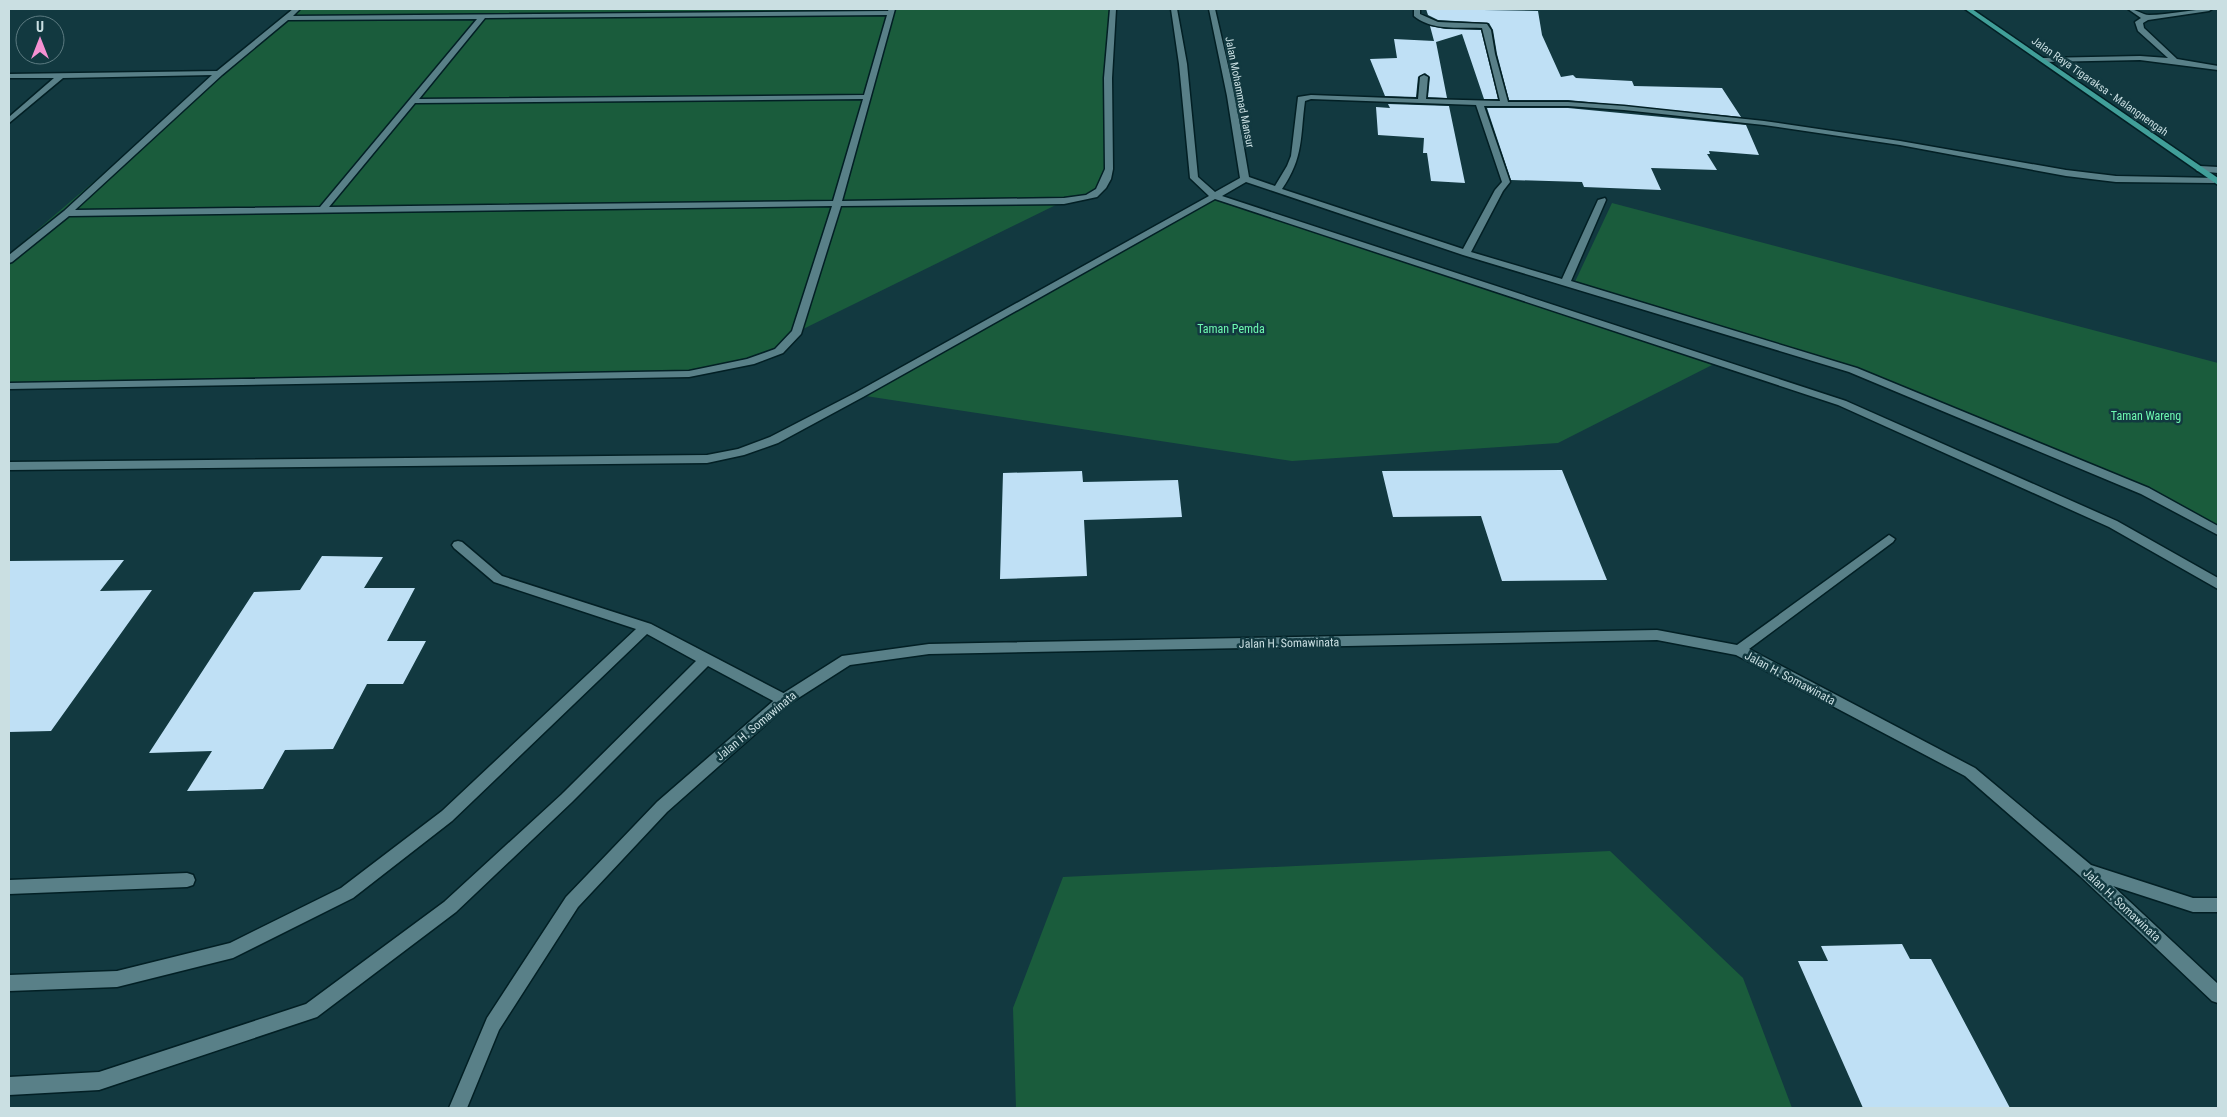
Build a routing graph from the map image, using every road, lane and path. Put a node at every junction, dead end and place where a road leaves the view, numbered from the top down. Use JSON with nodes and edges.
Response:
{"nodes":[{"id":1,"x":297,"y":9,"type":"edge"},
{"id":2,"x":1112,"y":9,"type":"edge"},
{"id":3,"x":1174,"y":9,"type":"edge"},
{"id":4,"x":1212,"y":9,"type":"edge"},
{"id":5,"x":1417,"y":9,"type":"edge"},
{"id":6,"x":1968,"y":9,"type":"edge"},
{"id":7,"x":2132,"y":9,"type":"edge"},
{"id":8,"x":2209,"y":9,"type":"edge"},
{"id":9,"x":892,"y":11,"type":"edge"},
{"id":10,"x":483,"y":16,"type":"junction"},
{"id":11,"x":287,"y":18,"type":"junction"},
{"id":12,"x":2146,"y":18,"type":"junction"},
{"id":13,"x":2044,"y":60,"type":"junction"},
{"id":14,"x":2175,"y":60,"type":"junction"},
{"id":15,"x":2218,"y":68,"type":"edge"},
{"id":16,"x":219,"y":73,"type":"junction"},
{"id":17,"x":9,"y":76,"type":"edge"},
{"id":18,"x":60,"y":76,"type":"junction"},
{"id":19,"x":1424,"y":77,"type":"dead end"},
{"id":20,"x":868,"y":97,"type":"junction"},
{"id":21,"x":413,"y":101,"type":"junction"},
{"id":22,"x":1422,"y":101,"type":"junction"},
{"id":23,"x":1479,"y":103,"type":"junction"},
{"id":24,"x":1505,"y":104,"type":"junction"},
{"id":25,"x":9,"y":121,"type":"edge"},
{"id":26,"x":2200,"y":170,"type":"junction"},
{"id":27,"x":2218,"y":170,"type":"edge"},
{"id":28,"x":1245,"y":179,"type":"junction"},
{"id":29,"x":2216,"y":181,"type":"edge"},
{"id":30,"x":1277,"y":190,"type":"junction"},
{"id":31,"x":1214,"y":196,"type":"junction"},
{"id":32,"x":1602,"y":200,"type":"dead end"},
{"id":33,"x":837,"y":204,"type":"junction"},
{"id":34,"x":322,"y":210,"type":"junction"},
{"id":35,"x":67,"y":213,"type":"junction"},
{"id":36,"x":1466,"y":253,"type":"junction"},
{"id":37,"x":9,"y":260,"type":"edge"},
{"id":38,"x":1565,"y":283,"type":"junction"},
{"id":39,"x":9,"y":386,"type":"edge"},
{"id":40,"x":9,"y":466,"type":"edge"},
{"id":41,"x":2218,"y":531,"type":"edge"},
{"id":42,"x":1889,"y":539,"type":"dead end"},
{"id":43,"x":458,"y":545,"type":"dead end"},
{"id":44,"x":2218,"y":584,"type":"edge"},
{"id":45,"x":646,"y":628,"type":"junction"},
{"id":46,"x":1739,"y":650,"type":"junction"},
{"id":47,"x":706,"y":660,"type":"junction"},
{"id":48,"x":784,"y":700,"type":"junction"},
{"id":49,"x":2086,"y":871,"type":"junction"},
{"id":50,"x":187,"y":880,"type":"dead end"},
{"id":51,"x":9,"y":887,"type":"edge"},
{"id":52,"x":2218,"y":905,"type":"edge"},
{"id":53,"x":9,"y":983,"type":"edge"},
{"id":54,"x":2218,"y":995,"type":"edge"},
{"id":55,"x":9,"y":1086,"type":"edge"},
{"id":56,"x":458,"y":1108,"type":"edge"}],
"edges":[{"from":1,"to":11,"type":"street"},
{"from":2,"to":33,"type":"street"},
{"from":3,"to":31,"type":"street"},
{"from":4,"to":28,"type":"street","name":"Jalan Mohammad Mansur"},
{"from":5,"to":24,"type":"street"},
{"from":6,"to":13,"type":"main road","name":"Jalan Raya Tigaraksa - Malangnengah"},
{"from":7,"to":12,"type":"street"},
{"from":8,"to":12,"type":"street"},
{"from":9,"to":10,"type":"street"},
{"from":9,"to":20,"type":"street"},
{"from":10,"to":11,"type":"street"},
{"from":10,"to":21,"type":"street"},
{"from":11,"to":16,"type":"street"},
{"from":12,"to":14,"type":"street"},
{"from":13,"to":14,"type":"street"},
{"from":13,"to":26,"type":"main road","name":"Jalan Raya Tigaraksa - Malangnengah"},
{"from":14,"to":15,"type":"street"},
{"from":16,"to":18,"type":"street"},
{"from":16,"to":35,"type":"street"},
{"from":17,"to":18,"type":"street"},
{"from":18,"to":25,"type":"street"},
{"from":19,"to":22,"type":"street"},
{"from":20,"to":21,"type":"street"},
{"from":20,"to":33,"type":"street"},
{"from":21,"to":34,"type":"street"},
{"from":22,"to":23,"type":"street"},
{"from":22,"to":30,"type":"street"},
{"from":23,"to":24,"type":"street"},
{"from":23,"to":36,"type":"street"},
{"from":24,"to":29,"type":"street"},
{"from":26,"to":27,"type":"street"},
{"from":26,"to":29,"type":"main road","name":"Jalan Raya Tigaraksa - Malangnengah"},
{"from":28,"to":30,"type":"street"},
{"from":28,"to":31,"type":"street"},
{"from":30,"to":36,"type":"street"},
{"from":31,"to":40,"type":"street"},
{"from":31,"to":44,"type":"street"},
{"from":32,"to":38,"type":"street"},
{"from":33,"to":34,"type":"street"},
{"from":33,"to":39,"type":"street"},
{"from":34,"to":35,"type":"street"},
{"from":35,"to":37,"type":"street"},
{"from":36,"to":38,"type":"street"},
{"from":38,"to":41,"type":"street"},
{"from":42,"to":46,"type":"street"},
{"from":43,"to":45,"type":"street"},
{"from":45,"to":47,"type":"street"},
{"from":45,"to":53,"type":"street"},
{"from":46,"to":48,"type":"street","name":"Jalan H. Somawinata"},
{"from":46,"to":49,"type":"street","name":"Jalan H. Somawinata"},
{"from":47,"to":48,"type":"street"},
{"from":47,"to":55,"type":"street"},
{"from":48,"to":56,"type":"street","name":"Jalan H. Somawinata"},
{"from":49,"to":52,"type":"street"},
{"from":49,"to":54,"type":"street","name":"Jalan H. Somawinata"},
{"from":50,"to":51,"type":"street"}]}
